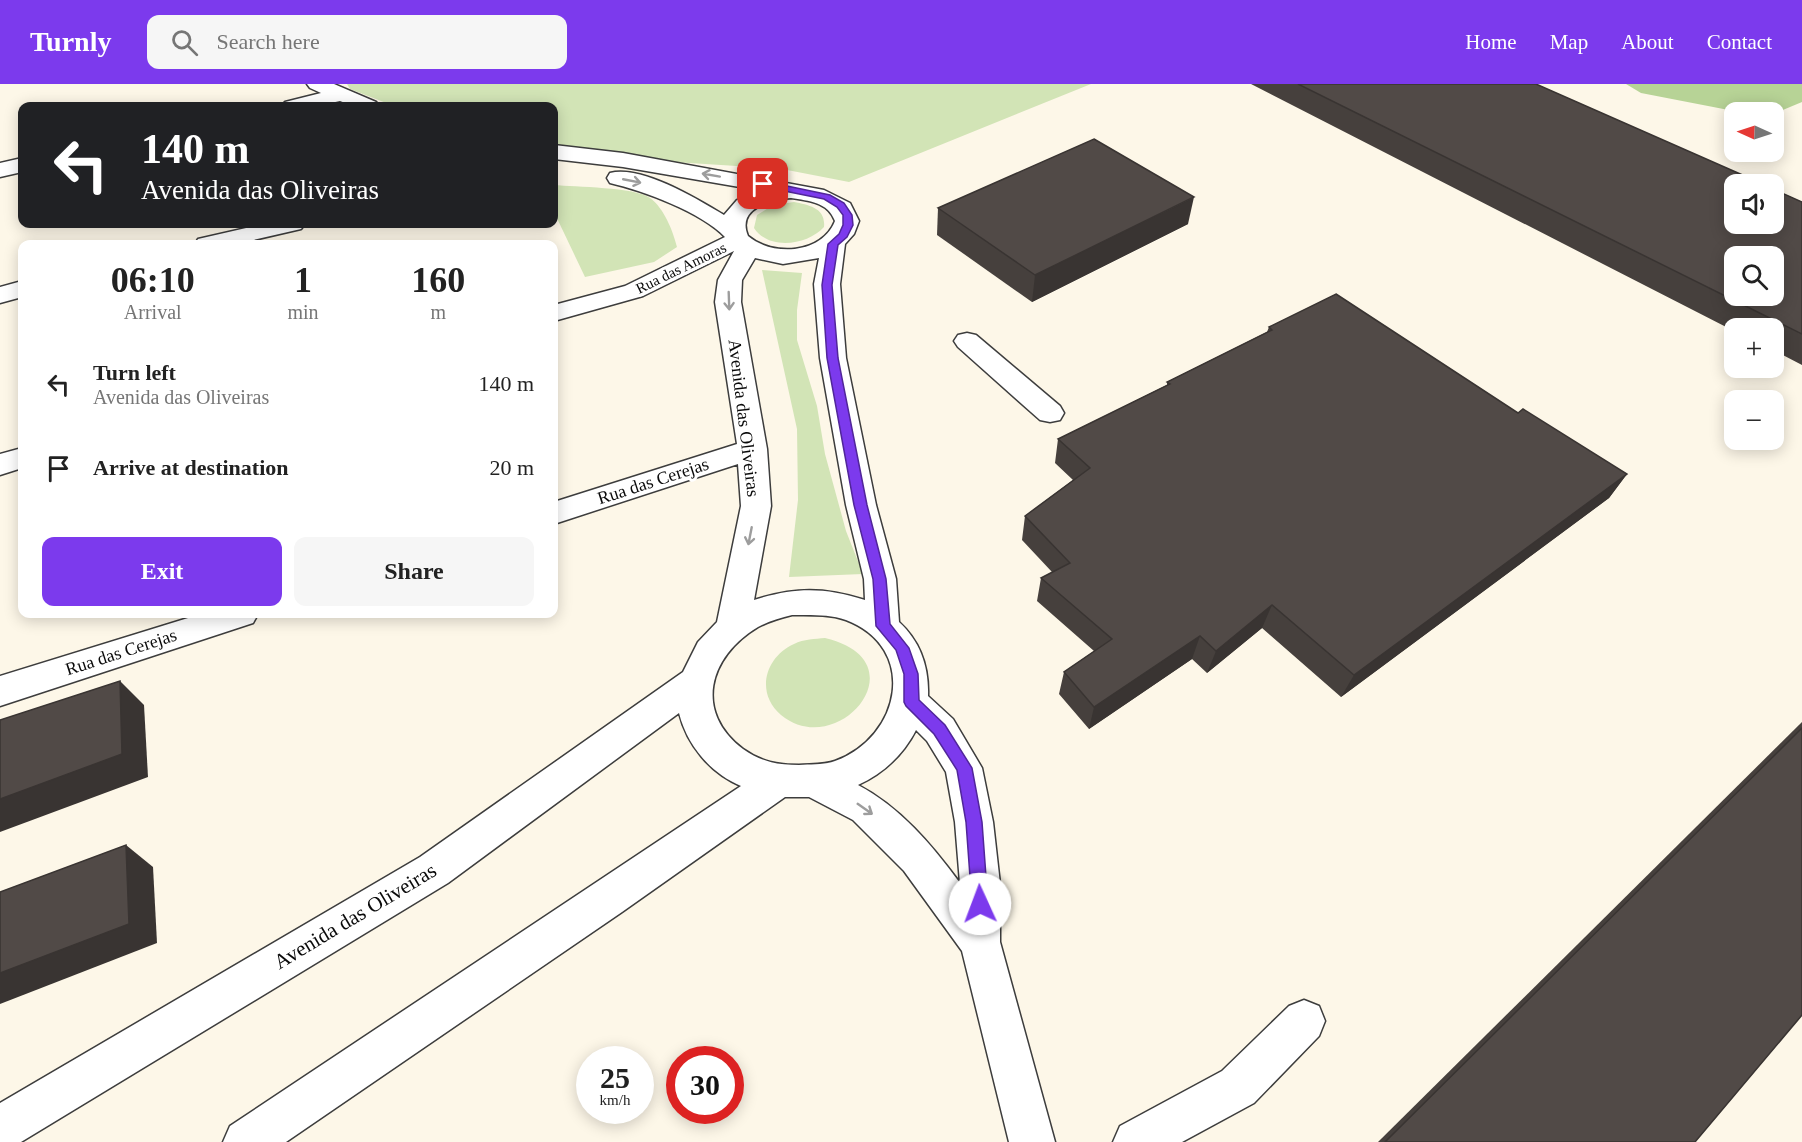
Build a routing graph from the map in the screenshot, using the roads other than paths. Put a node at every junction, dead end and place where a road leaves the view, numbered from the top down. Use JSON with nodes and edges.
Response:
{"nodes":[{"id":1,"x":316,"y":84,"type":"edge"},
{"id":2,"x":344,"y":94,"type":"junction"},
{"id":3,"x":306,"y":100,"type":"edge"},
{"id":4,"x":361,"y":102,"type":"edge"},
{"id":5,"x":558,"y":157,"type":"edge"},
{"id":6,"x":558,"y":158,"type":"edge"},
{"id":7,"x":18,"y":166,"type":"edge"},
{"id":8,"x":0,"y":170,"type":"edge"},
{"id":9,"x":810,"y":192,"type":"junction"},
{"id":10,"x":276,"y":228,"type":"edge"},
{"id":11,"x":740,"y":239,"type":"junction"},
{"id":12,"x":224,"y":240,"type":"edge"},
{"id":13,"x":833,"y":244,"type":"junction"},
{"id":14,"x":18,"y":291,"type":"edge"},
{"id":15,"x":0,"y":295,"type":"edge"},
{"id":16,"x":558,"y":312,"type":"edge"},
{"id":17,"x":967,"y":341,"type":"dead end"},
{"id":18,"x":1050,"y":413,"type":"dead end"},
{"id":19,"x":752,"y":449,"type":"junction"},
{"id":20,"x":18,"y":460,"type":"edge"},
{"id":21,"x":0,"y":465,"type":"edge"},
{"id":22,"x":558,"y":512,"type":"edge"},
{"id":23,"x":228,"y":618,"type":"edge"},
{"id":24,"x":883,"y":626,"type":"junction"},
{"id":25,"x":732,"y":628,"type":"junction"},
{"id":26,"x":696,"y":682,"type":"junction"},
{"id":27,"x":0,"y":691,"type":"edge"},
{"id":28,"x":911,"y":702,"type":"junction"},
{"id":29,"x":796,"y":781,"type":"junction"},
{"id":30,"x":980,"y":942,"type":"junction"},
{"id":31,"x":1304,"y":1021,"type":"dead end"},
{"id":32,"x":0,"y":1129,"type":"edge"},
{"id":33,"x":246,"y":1142,"type":"edge"},
{"id":34,"x":1032,"y":1142,"type":"edge"},
{"id":35,"x":1137,"y":1142,"type":"edge"}],
"edges":[{"from":1,"to":2,"type":"street"},
{"from":2,"to":3,"type":"street"},
{"from":2,"to":4,"type":"street"},
{"from":9,"to":5,"type":"street","name":"Avenida das Oliveiras","one_way":true},
{"from":6,"to":11,"type":"street","name":"Avenida das Oliveiras","one_way":true},
{"from":7,"to":8,"type":"street"},
{"from":9,"to":11,"type":"street","name":"Avenida das Oliveiras"},
{"from":9,"to":13,"type":"street","name":"Avenida das Oliveiras"},
{"from":10,"to":12,"type":"street"},
{"from":11,"to":13,"type":"street","name":"Avenida das Oliveiras"},
{"from":11,"to":16,"type":"street","name":"Rua das Amoras"},
{"from":11,"to":19,"type":"street","name":"Avenida das Oliveiras","one_way":true},
{"from":13,"to":24,"type":"street","name":"Avenida das Oliveiras"},
{"from":14,"to":15,"type":"street"},
{"from":17,"to":18,"type":"street"},
{"from":19,"to":22,"type":"street","name":"Rua das Cerejas"},
{"from":19,"to":25,"type":"street","name":"Avenida das Oliveiras","one_way":true},
{"from":20,"to":21,"type":"street"},
{"from":23,"to":27,"type":"street","name":"Rua das Cerejas"},
{"from":24,"to":25,"type":"street"},
{"from":24,"to":28,"type":"street"},
{"from":25,"to":26,"type":"street"},
{"from":26,"to":29,"type":"street"},
{"from":26,"to":32,"type":"street","name":"Avenida das Oliveiras"},
{"from":28,"to":29,"type":"street"},
{"from":28,"to":30,"type":"street"},
{"from":29,"to":30,"type":"street","one_way":true},
{"from":29,"to":33,"type":"street"},
{"from":30,"to":34,"type":"street"},
{"from":31,"to":35,"type":"street"}]}
